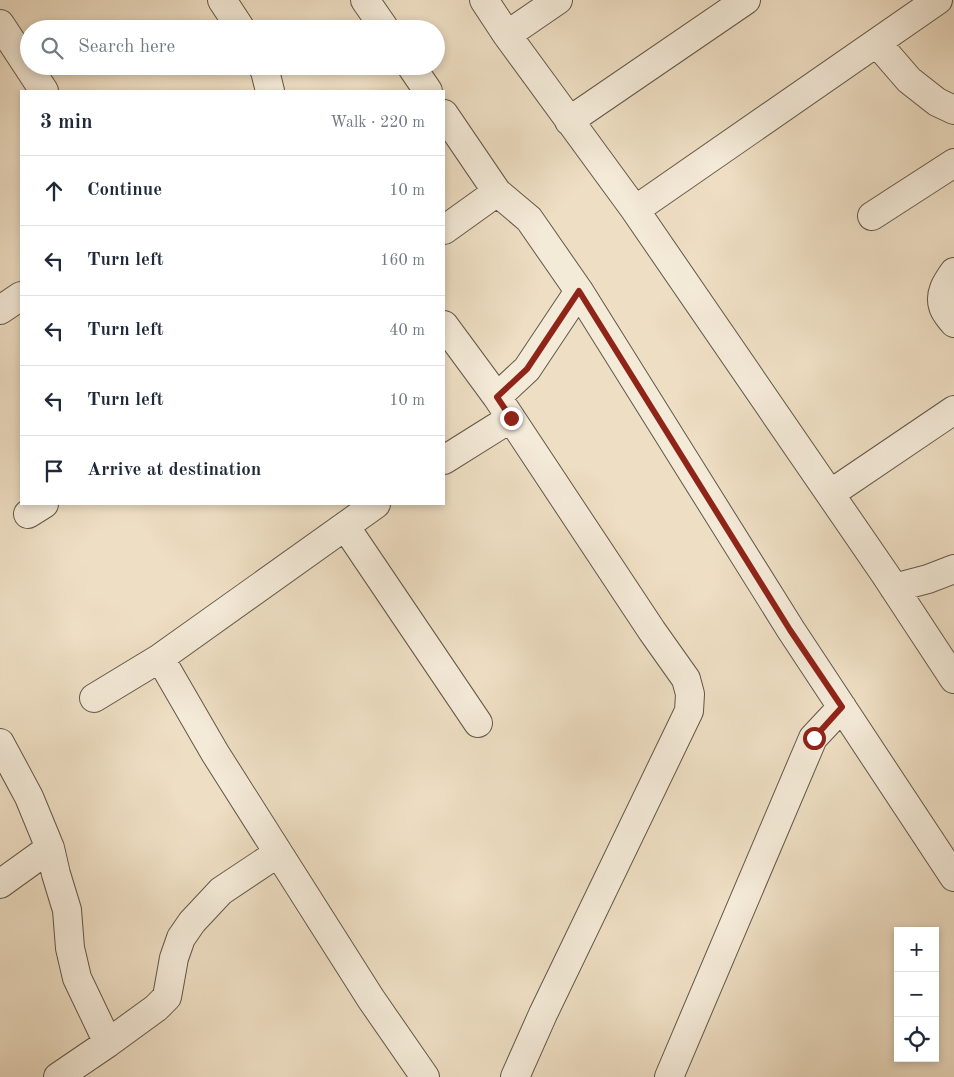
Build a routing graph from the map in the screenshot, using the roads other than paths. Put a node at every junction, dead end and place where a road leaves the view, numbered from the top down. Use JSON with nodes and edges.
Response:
{"nodes":[{"id":1,"x":222,"y":0,"type":"edge"},
{"id":2,"x":366,"y":0,"type":"edge"},
{"id":3,"x":484,"y":0,"type":"edge"},
{"id":4,"x":558,"y":0,"type":"edge"},
{"id":5,"x":746,"y":0,"type":"edge"},
{"id":6,"x":938,"y":0,"type":"edge"},
{"id":7,"x":235,"y":20,"type":"edge"},
{"id":8,"x":379,"y":20,"type":"edge"},
{"id":9,"x":0,"y":24,"type":"edge"},
{"id":10,"x":507,"y":35,"type":"junction"},
{"id":11,"x":877,"y":42,"type":"junction"},
{"id":12,"x":20,"y":54,"type":"edge"},
{"id":13,"x":33,"y":75,"type":"edge"},
{"id":14,"x":266,"y":75,"type":"edge"},
{"id":15,"x":417,"y":75,"type":"edge"},
{"id":16,"x":43,"y":90,"type":"edge"},
{"id":17,"x":270,"y":90,"type":"edge"},
{"id":18,"x":427,"y":90,"type":"edge"},
{"id":19,"x":954,"y":110,"type":"edge"},
{"id":20,"x":445,"y":117,"type":"edge"},
{"id":21,"x":570,"y":121,"type":"junction"},
{"id":22,"x":954,"y":162,"type":"edge"},
{"id":23,"x":497,"y":192,"type":"junction"},
{"id":24,"x":635,"y":210,"type":"junction"},
{"id":25,"x":872,"y":216,"type":"dead end"},
{"id":26,"x":445,"y":229,"type":"edge"},
{"id":27,"x":954,"y":272,"type":"edge"},
{"id":28,"x":579,"y":291,"type":"junction"},
{"id":29,"x":20,"y":297,"type":"edge"},
{"id":30,"x":0,"y":310,"type":"edge"},
{"id":31,"x":954,"y":324,"type":"edge"},
{"id":32,"x":445,"y":326,"type":"edge"},
{"id":33,"x":504,"y":408,"type":"junction"},
{"id":34,"x":954,"y":410,"type":"edge"},
{"id":35,"x":445,"y":459,"type":"edge"},
{"id":36,"x":830,"y":494,"type":"junction"},
{"id":37,"x":375,"y":505,"type":"edge"},
{"id":38,"x":345,"y":526,"type":"junction"},
{"id":39,"x":954,"y":569,"type":"edge"},
{"id":40,"x":894,"y":588,"type":"junction"},
{"id":41,"x":160,"y":658,"type":"junction"},
{"id":42,"x":954,"y":679,"type":"edge"},
{"id":43,"x":94,"y":698,"type":"dead end"},
{"id":44,"x":842,"y":707,"type":"junction"},
{"id":45,"x":478,"y":723,"type":"dead end"},
{"id":46,"x":0,"y":744,"type":"edge"},
{"id":47,"x":50,"y":848,"type":"junction"},
{"id":48,"x":278,"y":853,"type":"junction"},
{"id":49,"x":954,"y":877,"type":"edge"},
{"id":50,"x":0,"y":884,"type":"edge"},
{"id":51,"x":108,"y":1043,"type":"junction"},
{"id":52,"x":676,"y":1074,"type":"edge"},
{"id":53,"x":58,"y":1077,"type":"edge"},
{"id":54,"x":425,"y":1077,"type":"edge"},
{"id":55,"x":515,"y":1077,"type":"edge"}],
"edges":[{"from":1,"to":7,"type":"street"},
{"from":2,"to":8,"type":"street"},
{"from":3,"to":10,"type":"street"},
{"from":4,"to":10,"type":"street"},
{"from":5,"to":21,"type":"street"},
{"from":6,"to":11,"type":"street"},
{"from":9,"to":12,"type":"street"},
{"from":10,"to":21,"type":"street"},
{"from":11,"to":19,"type":"street"},
{"from":11,"to":24,"type":"street"},
{"from":13,"to":16,"type":"street"},
{"from":14,"to":17,"type":"street"},
{"from":15,"to":18,"type":"street"},
{"from":20,"to":23,"type":"street"},
{"from":21,"to":24,"type":"street"},
{"from":22,"to":25,"type":"street"},
{"from":23,"to":26,"type":"street"},
{"from":23,"to":28,"type":"street"},
{"from":24,"to":36,"type":"street"},
{"from":27,"to":31,"type":"street"},
{"from":28,"to":33,"type":"street"},
{"from":28,"to":44,"type":"street"},
{"from":29,"to":30,"type":"street"},
{"from":32,"to":33,"type":"street"},
{"from":33,"to":35,"type":"street"},
{"from":33,"to":55,"type":"street"},
{"from":34,"to":36,"type":"street"},
{"from":36,"to":40,"type":"street"},
{"from":37,"to":38,"type":"street"},
{"from":38,"to":41,"type":"street"},
{"from":38,"to":45,"type":"street"},
{"from":39,"to":40,"type":"street"},
{"from":40,"to":42,"type":"street"},
{"from":41,"to":43,"type":"street"},
{"from":41,"to":48,"type":"street"},
{"from":44,"to":49,"type":"street"},
{"from":44,"to":52,"type":"street"},
{"from":46,"to":47,"type":"street"},
{"from":47,"to":50,"type":"street"},
{"from":47,"to":51,"type":"street"},
{"from":48,"to":51,"type":"street"},
{"from":48,"to":54,"type":"street"},
{"from":51,"to":53,"type":"street"}]}
